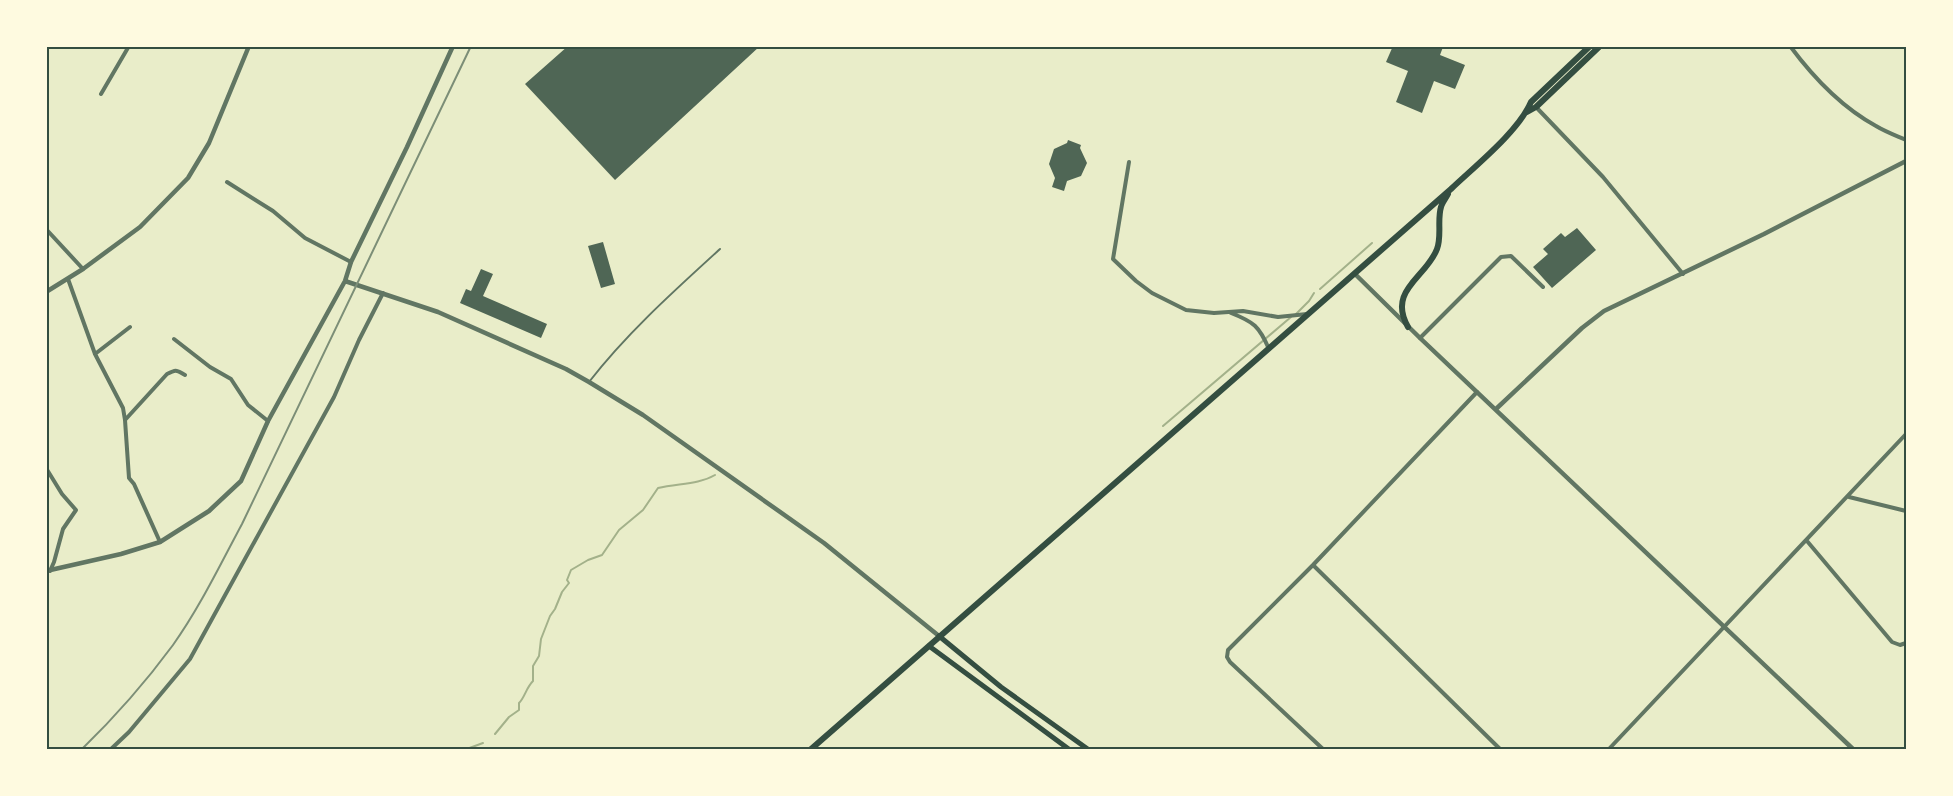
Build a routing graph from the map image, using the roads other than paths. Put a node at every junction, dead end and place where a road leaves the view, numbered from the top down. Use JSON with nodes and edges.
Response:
{"nodes":[{"id":1,"x":129,"y":46,"type":"edge"},
{"id":2,"x":249,"y":46,"type":"edge"},
{"id":3,"x":453,"y":46,"type":"edge"},
{"id":4,"x":1590,"y":46,"type":"edge"},
{"id":5,"x":1600,"y":46,"type":"edge"},
{"id":6,"x":1790,"y":46,"type":"edge"},
{"id":7,"x":101,"y":94,"type":"dead end"},
{"id":8,"x":1533,"y":105,"type":"junction"},
{"id":9,"x":1906,"y":140,"type":"edge"},
{"id":10,"x":1906,"y":161,"type":"edge"},
{"id":11,"x":1129,"y":162,"type":"dead end"},
{"id":12,"x":227,"y":182,"type":"dead end"},
{"id":13,"x":1451,"y":189,"type":"junction"},
{"id":14,"x":46,"y":229,"type":"edge"},
{"id":15,"x":720,"y":249,"type":"dead end"},
{"id":16,"x":351,"y":262,"type":"junction"},
{"id":17,"x":82,"y":269,"type":"junction"},
{"id":18,"x":1355,"y":274,"type":"junction"},
{"id":19,"x":1683,"y":274,"type":"junction"},
{"id":20,"x":68,"y":279,"type":"junction"},
{"id":21,"x":345,"y":281,"type":"junction"},
{"id":22,"x":1543,"y":287,"type":"dead end"},
{"id":23,"x":46,"y":292,"type":"edge"},
{"id":24,"x":382,"y":293,"type":"junction"},
{"id":25,"x":1231,"y":313,"type":"junction"},
{"id":26,"x":1309,"y":314,"type":"junction"},
{"id":27,"x":130,"y":327,"type":"dead end"},
{"id":28,"x":1408,"y":327,"type":"junction"},
{"id":29,"x":1419,"y":338,"type":"junction"},
{"id":30,"x":174,"y":339,"type":"dead end"},
{"id":31,"x":1269,"y":349,"type":"junction"},
{"id":32,"x":95,"y":354,"type":"junction"},
{"id":33,"x":185,"y":375,"type":"dead end"},
{"id":34,"x":589,"y":382,"type":"junction"},
{"id":35,"x":1477,"y":392,"type":"junction"},
{"id":36,"x":1496,"y":409,"type":"junction"},
{"id":37,"x":125,"y":420,"type":"junction"},
{"id":38,"x":268,"y":421,"type":"junction"},
{"id":39,"x":1906,"y":436,"type":"edge"},
{"id":40,"x":46,"y":468,"type":"edge"},
{"id":41,"x":1849,"y":497,"type":"junction"},
{"id":42,"x":1906,"y":511,"type":"edge"},
{"id":43,"x":1807,"y":541,"type":"junction"},
{"id":44,"x":160,"y":542,"type":"junction"},
{"id":45,"x":1313,"y":565,"type":"junction"},
{"id":46,"x":48,"y":571,"type":"edge"},
{"id":47,"x":1725,"y":627,"type":"junction"},
{"id":48,"x":939,"y":636,"type":"junction"},
{"id":49,"x":1906,"y":643,"type":"edge"},
{"id":50,"x":929,"y":646,"type":"junction"},
{"id":51,"x":110,"y":750,"type":"edge"},
{"id":52,"x":810,"y":750,"type":"edge"},
{"id":53,"x":1070,"y":750,"type":"edge"},
{"id":54,"x":1089,"y":750,"type":"edge"},
{"id":55,"x":1324,"y":750,"type":"edge"},
{"id":56,"x":1501,"y":750,"type":"edge"},
{"id":57,"x":1608,"y":750,"type":"edge"},
{"id":58,"x":1854,"y":750,"type":"edge"}],
"edges":[{"from":1,"to":7,"type":"street"},
{"from":2,"to":17,"type":"street"},
{"from":3,"to":16,"type":"street"},
{"from":4,"to":8,"type":"highway"},
{"from":5,"to":8,"type":"highway"},
{"from":6,"to":9,"type":"street"},
{"from":8,"to":13,"type":"highway"},
{"from":8,"to":19,"type":"street"},
{"from":10,"to":19,"type":"street"},
{"from":11,"to":25,"type":"street"},
{"from":12,"to":16,"type":"street"},
{"from":13,"to":18,"type":"highway"},
{"from":13,"to":28,"type":"highway"},
{"from":14,"to":17,"type":"street"},
{"from":15,"to":34,"type":"lane"},
{"from":16,"to":21,"type":"street"},
{"from":17,"to":20,"type":"street"},
{"from":18,"to":26,"type":"highway"},
{"from":18,"to":28,"type":"street"},
{"from":19,"to":36,"type":"street"},
{"from":20,"to":23,"type":"street"},
{"from":20,"to":32,"type":"street"},
{"from":21,"to":24,"type":"street"},
{"from":21,"to":38,"type":"street"},
{"from":22,"to":29,"type":"street"},
{"from":24,"to":34,"type":"street"},
{"from":24,"to":51,"type":"street"},
{"from":25,"to":26,"type":"street"},
{"from":25,"to":31,"type":"street"},
{"from":26,"to":31,"type":"highway"},
{"from":27,"to":32,"type":"street"},
{"from":28,"to":29,"type":"street"},
{"from":29,"to":35,"type":"street"},
{"from":30,"to":38,"type":"street"},
{"from":31,"to":48,"type":"highway"},
{"from":32,"to":37,"type":"street"},
{"from":33,"to":37,"type":"street"},
{"from":34,"to":48,"type":"street"},
{"from":35,"to":36,"type":"street"},
{"from":35,"to":45,"type":"street"},
{"from":36,"to":47,"type":"street"},
{"from":37,"to":44,"type":"street"},
{"from":38,"to":44,"type":"street"},
{"from":39,"to":41,"type":"street"},
{"from":40,"to":46,"type":"street"},
{"from":41,"to":42,"type":"street"},
{"from":41,"to":43,"type":"street"},
{"from":43,"to":47,"type":"street"},
{"from":43,"to":49,"type":"street"},
{"from":44,"to":46,"type":"street"},
{"from":45,"to":55,"type":"street"},
{"from":45,"to":56,"type":"street"},
{"from":47,"to":57,"type":"street"},
{"from":47,"to":58,"type":"street"},
{"from":48,"to":50,"type":"highway"},
{"from":48,"to":54,"type":"main road"},
{"from":50,"to":52,"type":"highway"},
{"from":50,"to":53,"type":"main road"}]}
